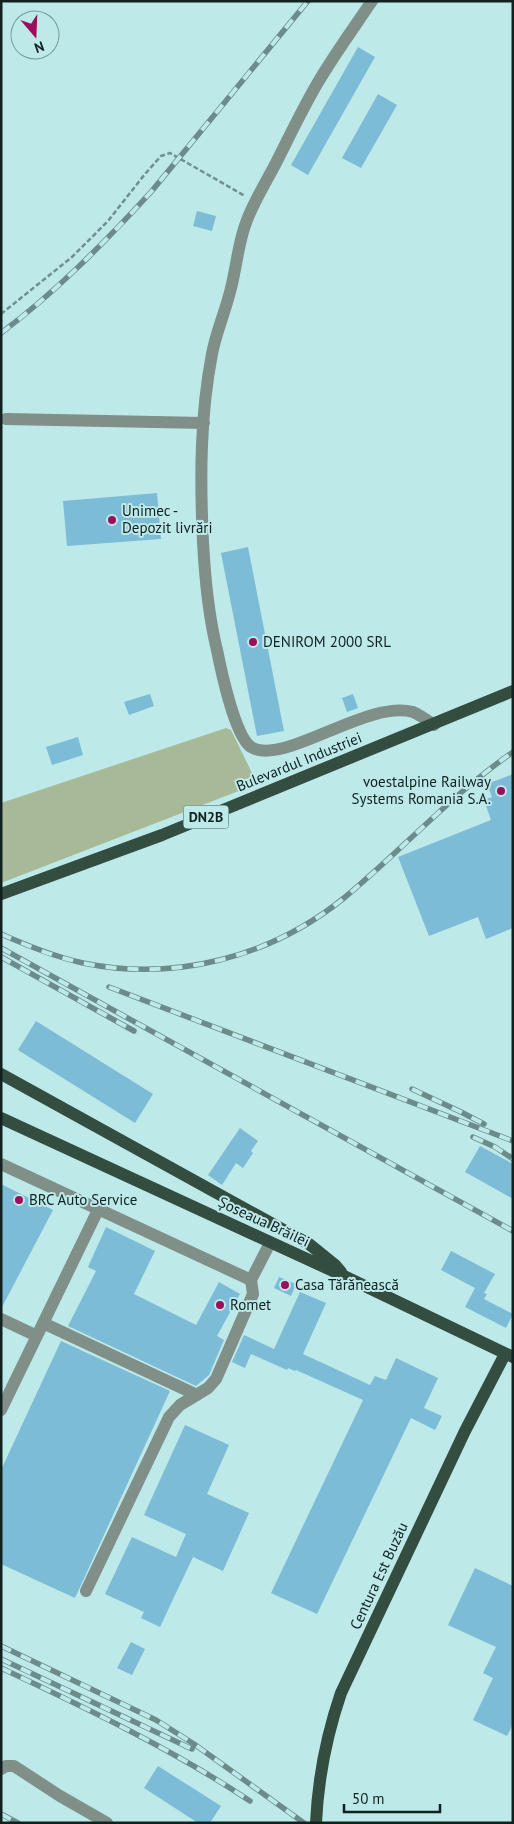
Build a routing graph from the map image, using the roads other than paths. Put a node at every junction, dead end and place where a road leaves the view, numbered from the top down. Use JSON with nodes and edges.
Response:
{"nodes":[{"id":1,"x":372,"y":1,"type":"edge"},
{"id":2,"x":6,"y":419,"type":"dead end"},
{"id":3,"x":204,"y":423,"type":"junction"},
{"id":4,"x":513,"y":691,"type":"edge"},
{"id":5,"x":434,"y":725,"type":"junction"},
{"id":6,"x":6,"y":892,"type":"edge"},
{"id":7,"x":1,"y":1074,"type":"edge"},
{"id":8,"x":1,"y":1118,"type":"edge"},
{"id":9,"x":1,"y":1164,"type":"edge"},
{"id":10,"x":98,"y":1210,"type":"junction"},
{"id":11,"x":270,"y":1243,"type":"junction"},
{"id":12,"x":346,"y":1277,"type":"junction"},
{"id":13,"x":251,"y":1280,"type":"junction"},
{"id":14,"x":1,"y":1319,"type":"edge"},
{"id":15,"x":43,"y":1323,"type":"junction"},
{"id":16,"x":37,"y":1336,"type":"junction"},
{"id":17,"x":509,"y":1355,"type":"edge"},
{"id":18,"x":197,"y":1395,"type":"junction"},
{"id":19,"x":1,"y":1410,"type":"edge"},
{"id":20,"x":86,"y":1591,"type":"dead end"},
{"id":21,"x":1,"y":1769,"type":"edge"},
{"id":22,"x":107,"y":1823,"type":"edge"},
{"id":23,"x":316,"y":1823,"type":"edge"}],
"edges":[{"from":1,"to":3,"type":"lane"},
{"from":2,"to":3,"type":"lane"},
{"from":3,"to":5,"type":"lane"},
{"from":4,"to":5,"type":"main road","name":"Bulevardul Industriei","number":"DN2B"},
{"from":5,"to":6,"type":"main road","name":"Bulevardul Industriei","number":"DN2B"},
{"from":7,"to":12,"type":"main road"},
{"from":8,"to":11,"type":"main road","name":"Șoseaua Brăilei"},
{"from":9,"to":10,"type":"lane"},
{"from":10,"to":13,"type":"lane"},
{"from":10,"to":15,"type":"lane"},
{"from":11,"to":12,"type":"main road","name":"Șoseaua Brăilei"},
{"from":11,"to":13,"type":"lane"},
{"from":12,"to":17,"type":"main road","name":"Șoseaua Brăilei"},
{"from":13,"to":18,"type":"lane"},
{"from":14,"to":16,"type":"lane"},
{"from":15,"to":16,"type":"lane"},
{"from":15,"to":18,"type":"lane"},
{"from":16,"to":19,"type":"lane"},
{"from":17,"to":23,"type":"main road","name":"Centura Est Buzău"},
{"from":18,"to":20,"type":"lane"},
{"from":21,"to":22,"type":"lane"}]}
